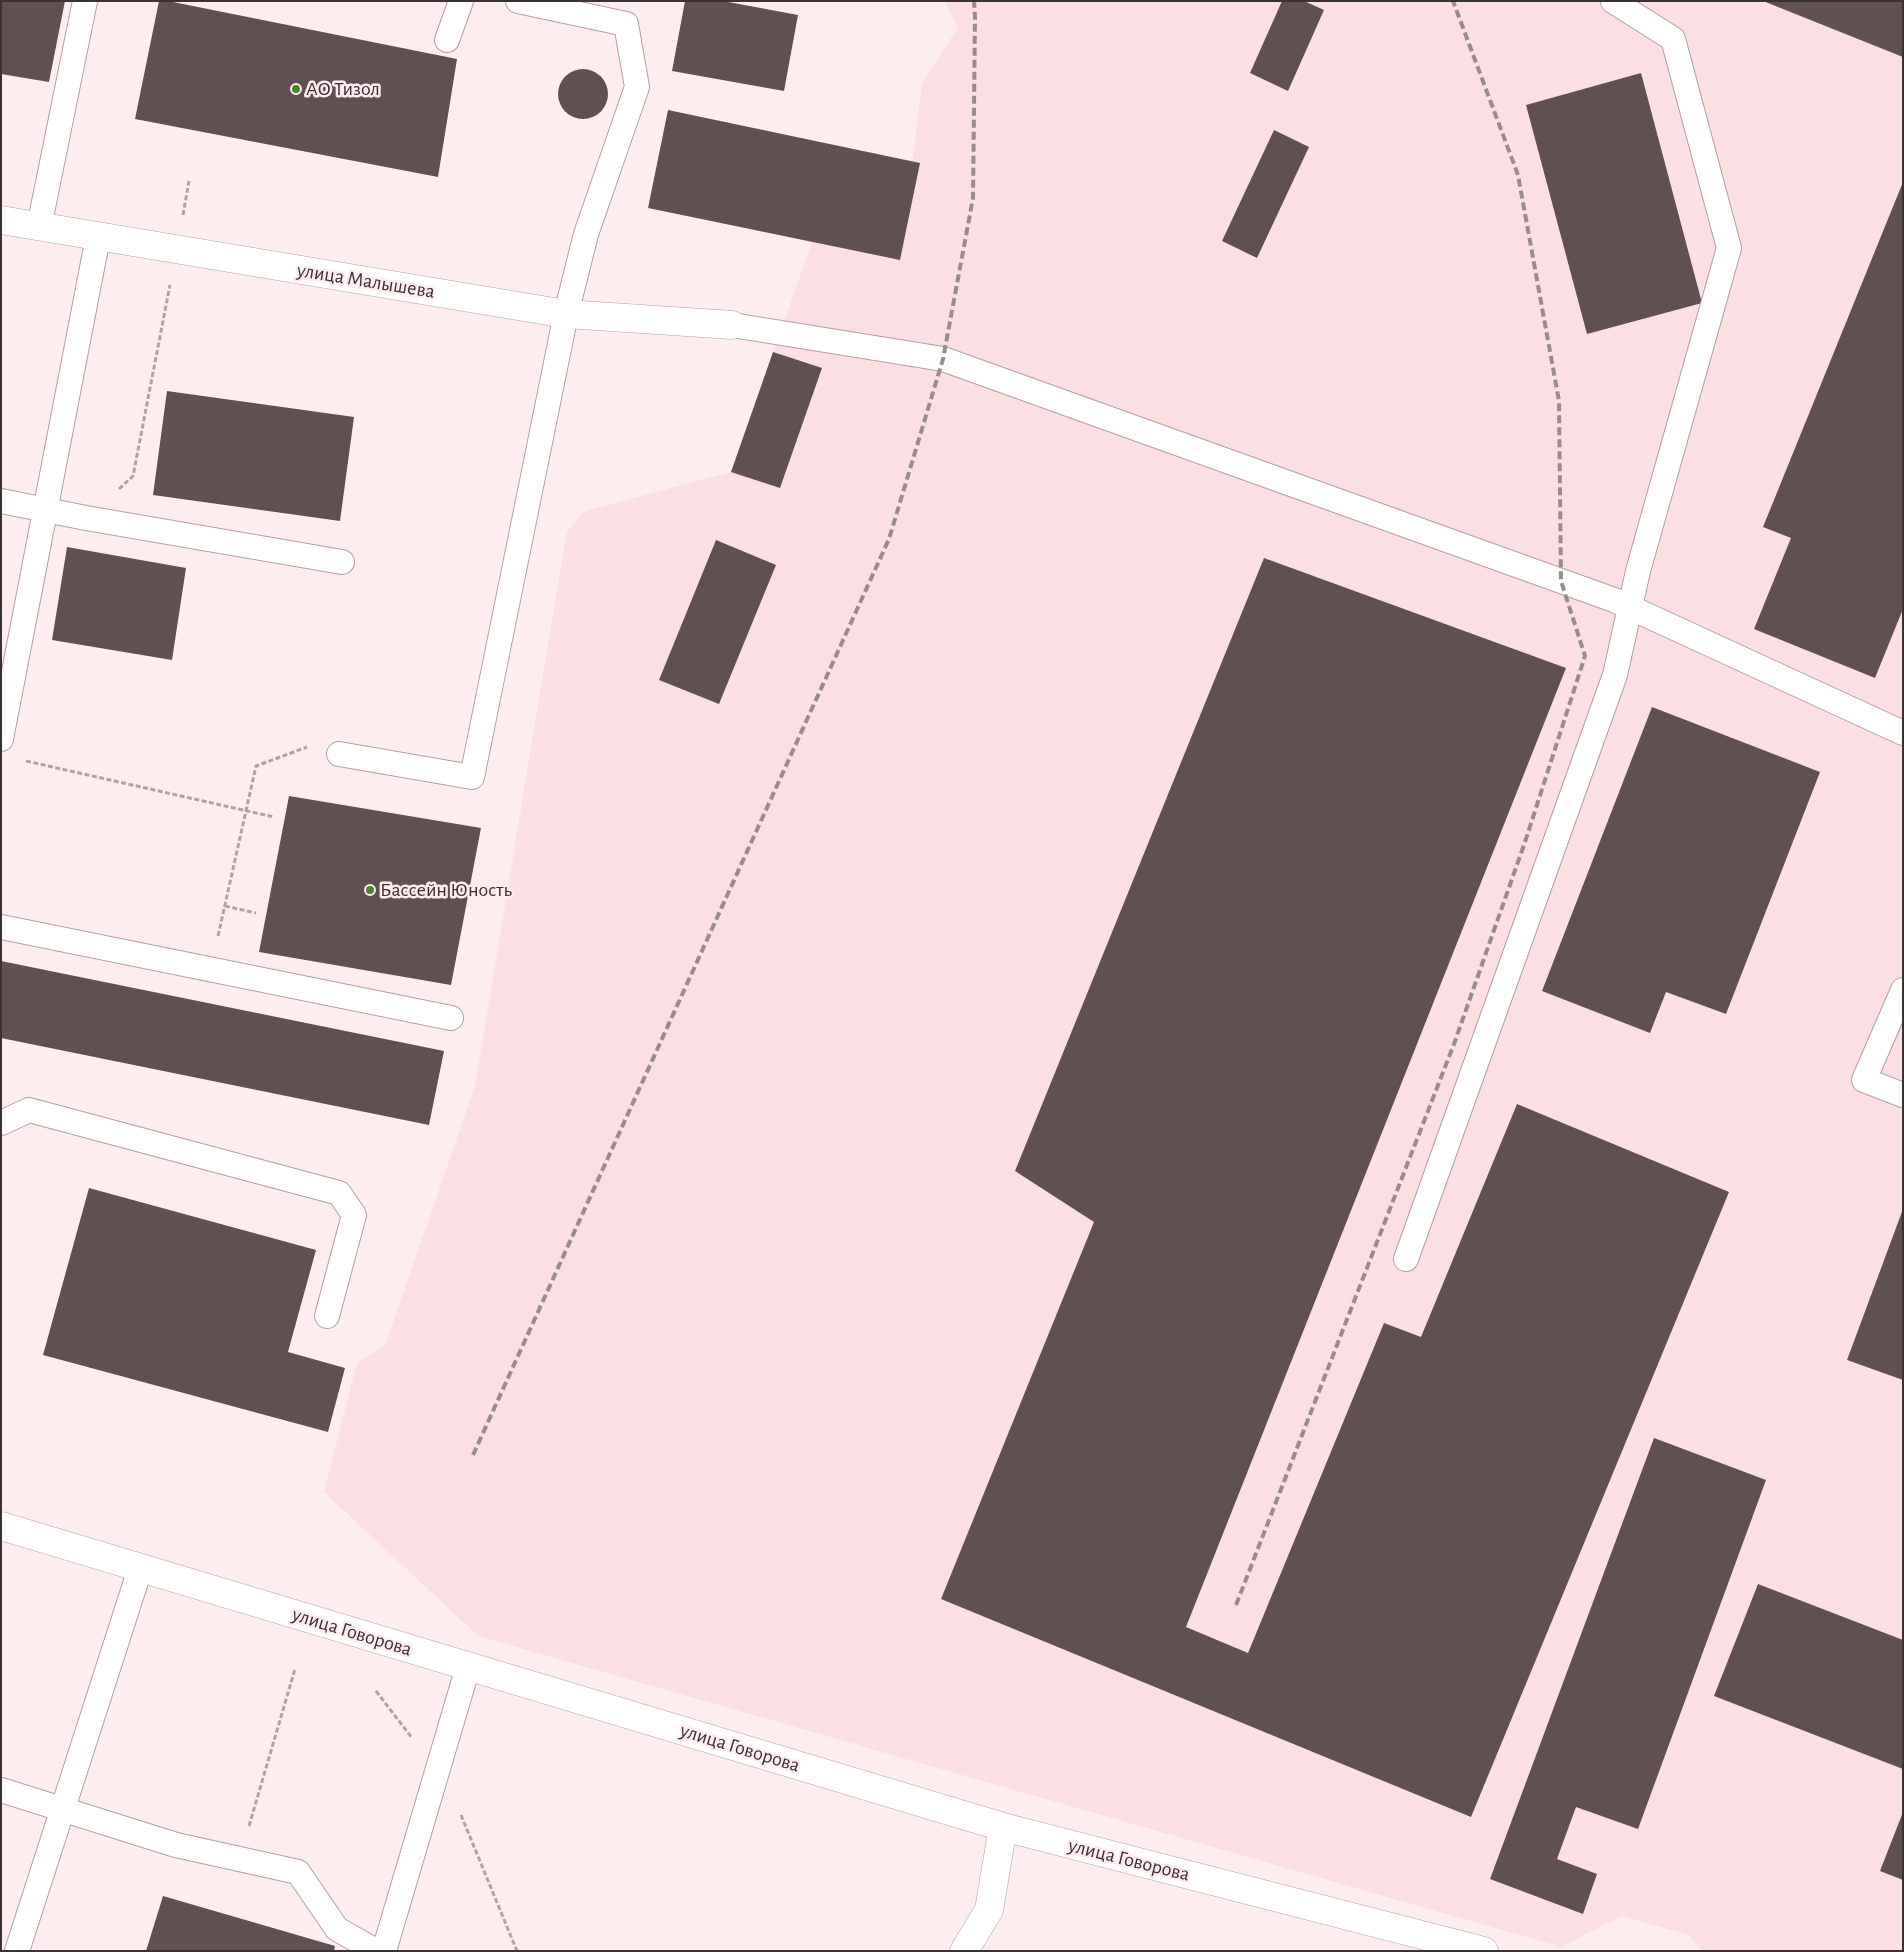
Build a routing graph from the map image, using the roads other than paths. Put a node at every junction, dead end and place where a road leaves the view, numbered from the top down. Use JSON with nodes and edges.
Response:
{"nodes":[{"id":1,"x":85,"y":1,"type":"edge"},
{"id":2,"x":461,"y":1,"type":"edge"},
{"id":3,"x":518,"y":1,"type":"edge"},
{"id":4,"x":1613,"y":1,"type":"edge"},
{"id":5,"x":447,"y":40,"type":"dead end"},
{"id":6,"x":1,"y":220,"type":"edge"},
{"id":7,"x":39,"y":227,"type":"junction"},
{"id":8,"x":98,"y":237,"type":"junction"},
{"id":9,"x":566,"y":314,"type":"junction"},
{"id":10,"x":732,"y":325,"type":"joint"},
{"id":11,"x":1,"y":501,"type":"edge"},
{"id":12,"x":45,"y":511,"type":"junction"},
{"id":13,"x":342,"y":562,"type":"dead end"},
{"id":14,"x":1630,"y":607,"type":"junction"},
{"id":15,"x":1903,"y":733,"type":"edge"},
{"id":16,"x":1,"y":740,"type":"edge"},
{"id":17,"x":339,"y":754,"type":"road end"},
{"id":18,"x":1,"y":927,"type":"edge"},
{"id":19,"x":1903,"y":990,"type":"edge"},
{"id":20,"x":451,"y":1018,"type":"dead end"},
{"id":21,"x":1903,"y":1095,"type":"edge"},
{"id":22,"x":1,"y":1123,"type":"edge"},
{"id":23,"x":1406,"y":1259,"type":"dead end"},
{"id":24,"x":327,"y":1316,"type":"dead end"},
{"id":25,"x":1,"y":1526,"type":"edge"},
{"id":26,"x":140,"y":1569,"type":"junction"},
{"id":27,"x":468,"y":1667,"type":"junction"},
{"id":28,"x":1,"y":1790,"type":"edge"},
{"id":29,"x":63,"y":1808,"type":"junction"},
{"id":30,"x":1003,"y":1827,"type":"junction"},
{"id":31,"x":17,"y":1951,"type":"edge"},
{"id":32,"x":376,"y":1951,"type":"edge"},
{"id":33,"x":384,"y":1951,"type":"edge"},
{"id":34,"x":964,"y":1951,"type":"edge"},
{"id":35,"x":1484,"y":1951,"type":"edge"}],
"edges":[{"from":1,"to":7,"type":"lane"},
{"from":2,"to":5,"type":"lane"},
{"from":3,"to":9,"type":"lane"},
{"from":4,"to":14,"type":"lane"},
{"from":6,"to":7,"type":"main road","name":"улица Малышева"},
{"from":7,"to":8,"type":"main road","name":"улица Малышева"},
{"from":8,"to":9,"type":"main road","name":"улица Малышева"},
{"from":8,"to":12,"type":"lane"},
{"from":9,"to":10,"type":"main road","name":"улица Малышева"},
{"from":9,"to":17,"type":"lane"},
{"from":10,"to":14,"type":"lane"},
{"from":11,"to":12,"type":"lane"},
{"from":12,"to":13,"type":"lane"},
{"from":12,"to":16,"type":"lane"},
{"from":14,"to":15,"type":"lane"},
{"from":14,"to":23,"type":"lane"},
{"from":18,"to":20,"type":"lane"},
{"from":19,"to":21,"type":"lane"},
{"from":22,"to":24,"type":"lane"},
{"from":25,"to":26,"type":"main road","name":"улица Говорова"},
{"from":26,"to":27,"type":"main road","name":"улица Говорова"},
{"from":26,"to":29,"type":"lane"},
{"from":27,"to":30,"type":"main road","name":"улица Говорова"},
{"from":27,"to":33,"type":"lane"},
{"from":28,"to":29,"type":"lane"},
{"from":29,"to":31,"type":"lane"},
{"from":29,"to":32,"type":"lane"},
{"from":30,"to":34,"type":"main road"},
{"from":30,"to":35,"type":"main road","name":"улица Говорова"}]}
